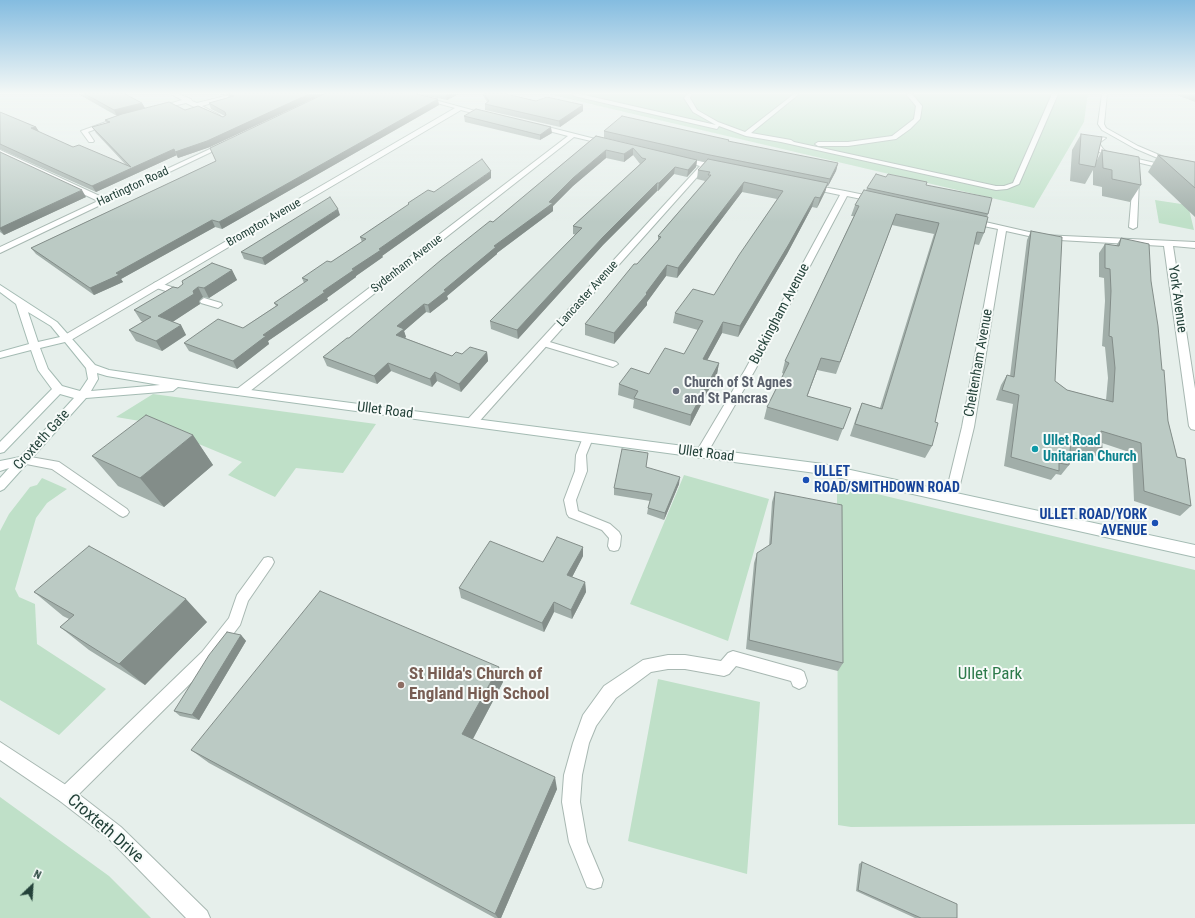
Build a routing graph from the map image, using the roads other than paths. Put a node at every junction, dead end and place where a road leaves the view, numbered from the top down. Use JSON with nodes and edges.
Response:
{"nodes":[{"id":1,"x":88,"y":137,"type":"edge"},
{"id":2,"x":410,"y":137,"type":"edge"},
{"id":3,"x":571,"y":137,"type":"edge"},
{"id":4,"x":581,"y":137,"type":"edge"},
{"id":5,"x":759,"y":137,"type":"edge"},
{"id":6,"x":896,"y":137,"type":"edge"},
{"id":7,"x":1036,"y":137,"type":"edge"},
{"id":8,"x":1106,"y":137,"type":"edge"},
{"id":9,"x":1117,"y":137,"type":"edge"},
{"id":10,"x":232,"y":140,"type":"edge"},
{"id":11,"x":91,"y":141,"type":"dead end"},
{"id":12,"x":784,"y":142,"type":"junction"},
{"id":13,"x":619,"y":146,"type":"edge"},
{"id":14,"x":0,"y":152,"type":"edge"},
{"id":15,"x":673,"y":158,"type":"edge"},
{"id":16,"x":704,"y":165,"type":"junction"},
{"id":17,"x":1195,"y":166,"type":"edge"},
{"id":18,"x":1138,"y":168,"type":"junction"},
{"id":19,"x":725,"y":169,"type":"edge"},
{"id":20,"x":1195,"y":174,"type":"edge"},
{"id":21,"x":800,"y":184,"type":"edge"},
{"id":22,"x":845,"y":193,"type":"junction"},
{"id":23,"x":105,"y":201,"type":"junction"},
{"id":24,"x":887,"y":203,"type":"edge"},
{"id":25,"x":964,"y":220,"type":"edge"},
{"id":26,"x":1133,"y":227,"type":"dead end"},
{"id":27,"x":1002,"y":228,"type":"junction"},
{"id":28,"x":1168,"y":244,"type":"junction"},
{"id":29,"x":1195,"y":245,"type":"edge"},
{"id":30,"x":0,"y":250,"type":"edge"},
{"id":31,"x":156,"y":285,"type":"junction"},
{"id":32,"x":0,"y":288,"type":"edge"},
{"id":33,"x":183,"y":294,"type":"edge"},
{"id":34,"x":204,"y":301,"type":"edge"},
{"id":35,"x":20,"y":303,"type":"junction"},
{"id":36,"x":218,"y":305,"type":"dead end"},
{"id":37,"x":67,"y":338,"type":"junction"},
{"id":38,"x":543,"y":343,"type":"junction"},
{"id":39,"x":36,"y":347,"type":"junction"},
{"id":40,"x":0,"y":355,"type":"edge"},
{"id":41,"x":613,"y":364,"type":"dead end"},
{"id":42,"x":91,"y":367,"type":"junction"},
{"id":43,"x":58,"y":389,"type":"junction"},
{"id":44,"x":212,"y":389,"type":"junction"},
{"id":45,"x":241,"y":392,"type":"junction"},
{"id":46,"x":83,"y":395,"type":"junction"},
{"id":47,"x":472,"y":422,"type":"junction"},
{"id":48,"x":1195,"y":426,"type":"edge"},
{"id":49,"x":588,"y":438,"type":"junction"},
{"id":50,"x":0,"y":449,"type":"edge"},
{"id":51,"x":701,"y":454,"type":"junction"},
{"id":52,"x":25,"y":460,"type":"junction"},
{"id":53,"x":0,"y":466,"type":"edge"},
{"id":54,"x":0,"y":486,"type":"edge"},
{"id":55,"x":951,"y":498,"type":"junction"},
{"id":56,"x":123,"y":512,"type":"edge"},
{"id":57,"x":614,"y":546,"type":"dead end"},
{"id":58,"x":1195,"y":551,"type":"edge"},
{"id":59,"x":268,"y":562,"type":"dead end"},
{"id":60,"x":799,"y":681,"type":"dead end"},
{"id":61,"x":0,"y":750,"type":"edge"},
{"id":62,"x":66,"y":795,"type":"junction"},
{"id":63,"x":594,"y":880,"type":"dead end"},
{"id":64,"x":200,"y":918,"type":"edge"}],
"edges":[{"from":1,"to":11,"type":"street"},
{"from":2,"to":31,"type":"street","name":"Brompton Avenue"},
{"from":3,"to":45,"type":"street","name":"Sydenham Avenue"},
{"from":4,"to":13,"type":"street"},
{"from":5,"to":12,"type":"lane"},
{"from":6,"to":12,"type":"lane"},
{"from":7,"to":12,"type":"lane"},
{"from":8,"to":18,"type":"lane"},
{"from":9,"to":17,"type":"lane"},
{"from":10,"to":23,"type":"street","name":"Hartington Road"},
{"from":14,"to":23,"type":"street"},
{"from":15,"to":16,"type":"street"},
{"from":16,"to":19,"type":"street"},
{"from":16,"to":38,"type":"street","name":"Lancaster Avenue"},
{"from":18,"to":20,"type":"lane"},
{"from":18,"to":26,"type":"lane"},
{"from":21,"to":22,"type":"street"},
{"from":22,"to":24,"type":"street"},
{"from":22,"to":51,"type":"street","name":"Buckingham Avenue"},
{"from":23,"to":30,"type":"street","name":"Hartington Road"},
{"from":25,"to":27,"type":"street"},
{"from":27,"to":28,"type":"street"},
{"from":27,"to":55,"type":"street","name":"Cheltenham Avenue"},
{"from":28,"to":29,"type":"street"},
{"from":28,"to":48,"type":"street","name":"York Avenue"},
{"from":31,"to":33,"type":"lane"},
{"from":31,"to":37,"type":"street","name":"Brompton Avenue"},
{"from":32,"to":35,"type":"street"},
{"from":34,"to":36,"type":"lane"},
{"from":35,"to":37,"type":"street"},
{"from":35,"to":39,"type":"street"},
{"from":37,"to":39,"type":"street","name":"Brompton Avenue"},
{"from":37,"to":42,"type":"street"},
{"from":38,"to":41,"type":"lane"},
{"from":38,"to":47,"type":"street","name":"Lancaster Avenue"},
{"from":39,"to":40,"type":"street"},
{"from":39,"to":43,"type":"street"},
{"from":42,"to":44,"type":"street","name":"Ullet Road"},
{"from":42,"to":46,"type":"street","name":"Croxteth Gate"},
{"from":43,"to":46,"type":"street","name":"Ullet Road"},
{"from":43,"to":50,"type":"street","name":"Croxteth Gate"},
{"from":44,"to":45,"type":"street","name":"Ullet Road"},
{"from":44,"to":46,"type":"street","name":"Ullet Road"},
{"from":45,"to":47,"type":"street","name":"Ullet Road"},
{"from":46,"to":52,"type":"street","name":"Croxteth Gate"},
{"from":47,"to":49,"type":"street","name":"Ullet Road"},
{"from":49,"to":51,"type":"street","name":"Ullet Road"},
{"from":49,"to":57,"type":"lane"},
{"from":51,"to":55,"type":"street","name":"Ullet Road"},
{"from":52,"to":53,"type":"street"},
{"from":52,"to":54,"type":"street","name":"Croxteth Gate"},
{"from":52,"to":56,"type":"lane"},
{"from":55,"to":58,"type":"street","name":"Ullet Road"},
{"from":59,"to":62,"type":"lane"},
{"from":60,"to":63,"type":"street"},
{"from":61,"to":62,"type":"street","name":"Croxteth Drive"},
{"from":62,"to":64,"type":"street","name":"Croxteth Drive"}]}
